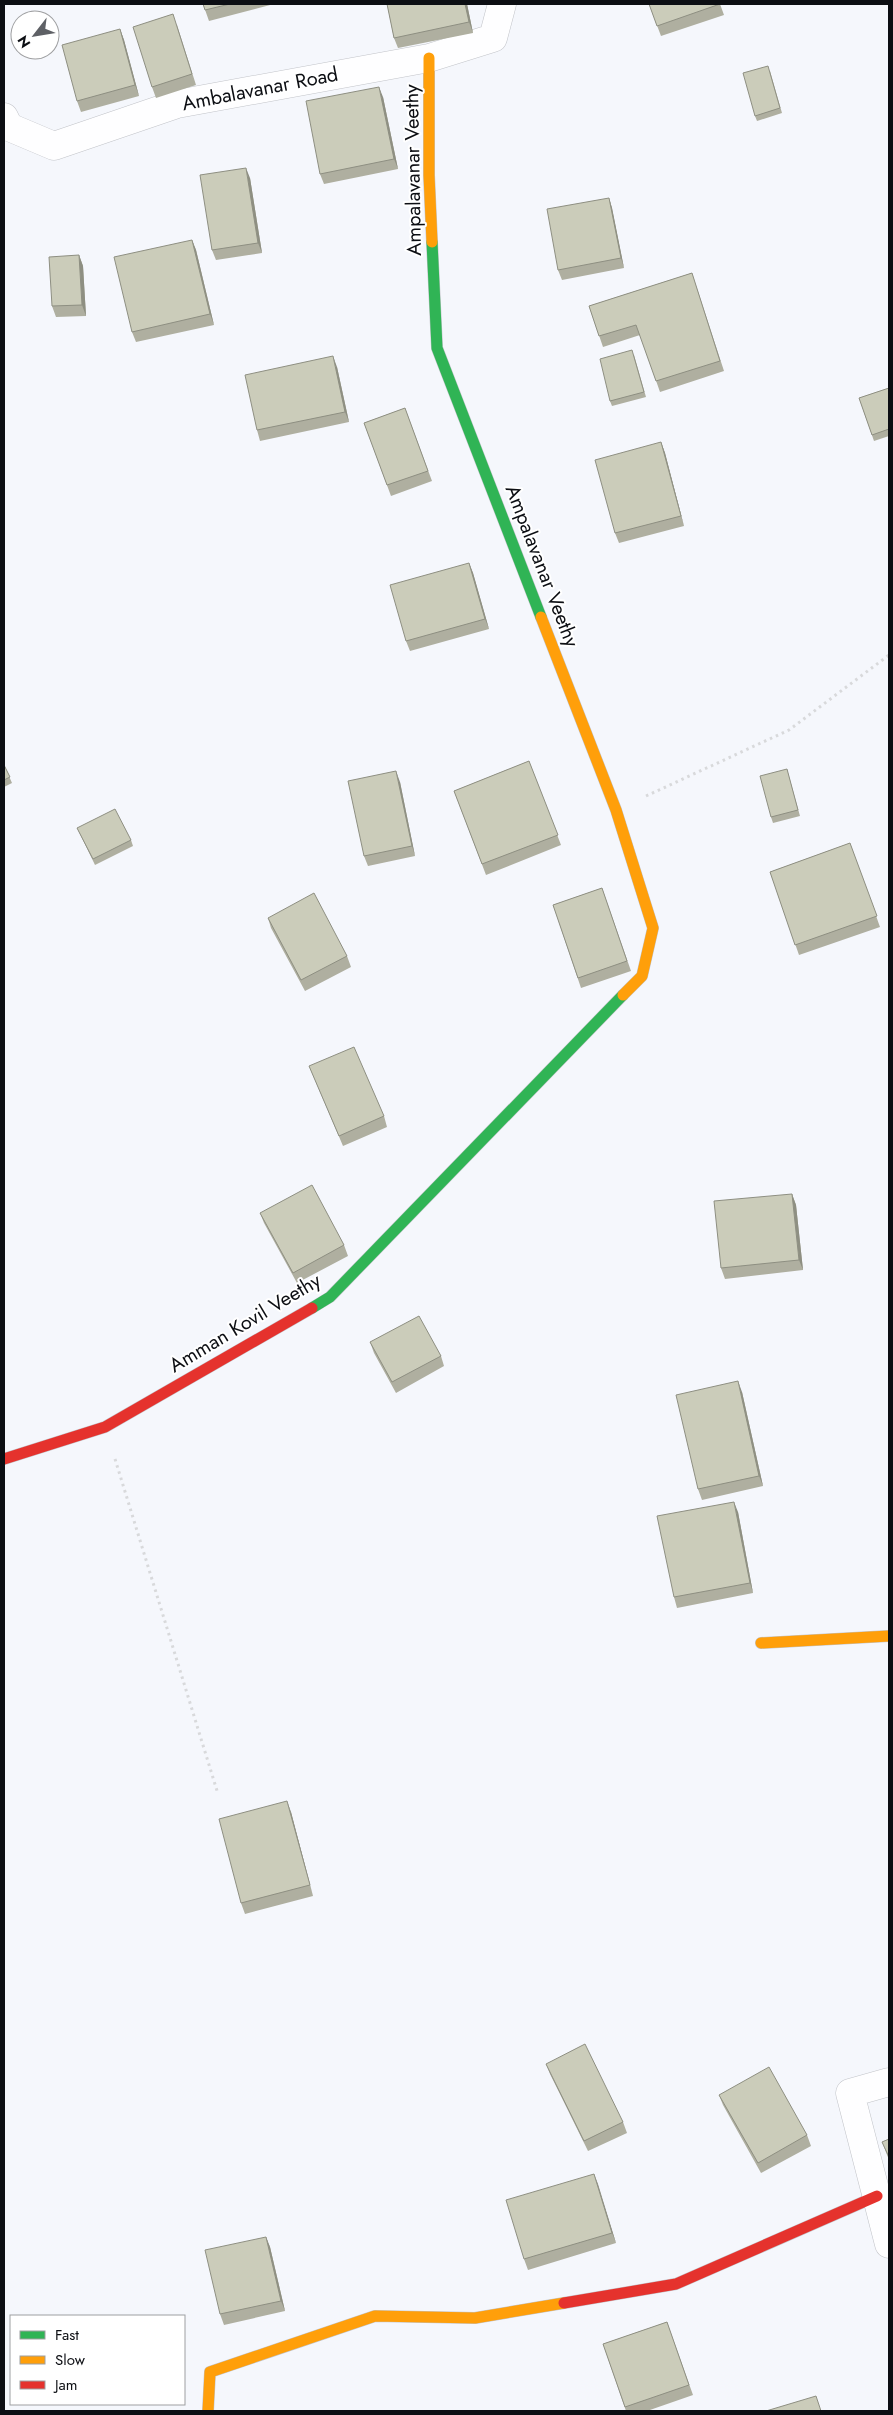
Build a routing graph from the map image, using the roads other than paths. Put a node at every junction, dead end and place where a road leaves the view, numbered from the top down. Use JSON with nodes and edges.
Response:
{"nodes":[{"id":1,"x":502,"y":4,"type":"edge"},
{"id":2,"x":429,"y":58,"type":"junction"},
{"id":3,"x":4,"y":117,"type":"edge"},
{"id":4,"x":570,"y":1051,"type":"joint"},
{"id":5,"x":4,"y":1459,"type":"edge"},
{"id":6,"x":889,"y":1636,"type":"edge"},
{"id":7,"x":761,"y":1644,"type":"dead end"},
{"id":8,"x":889,"y":2082,"type":"edge"},
{"id":9,"x":877,"y":2196,"type":"junction"},
{"id":10,"x":889,"y":2244,"type":"edge"},
{"id":11,"x":208,"y":2411,"type":"edge"}],
"edges":[{"from":1,"to":2,"type":"street","name":"Ambalavanar Road"},
{"from":2,"to":3,"type":"street","name":"Ambalavanar Road"},
{"from":2,"to":4,"type":"street","name":"Ampalavanar Veethy"},
{"from":4,"to":5,"type":"street","name":"Amman Kovil Veethy"},
{"from":6,"to":7,"type":"street"},
{"from":8,"to":9,"type":"street"},
{"from":9,"to":10,"type":"street"},
{"from":9,"to":11,"type":"street"}]}
